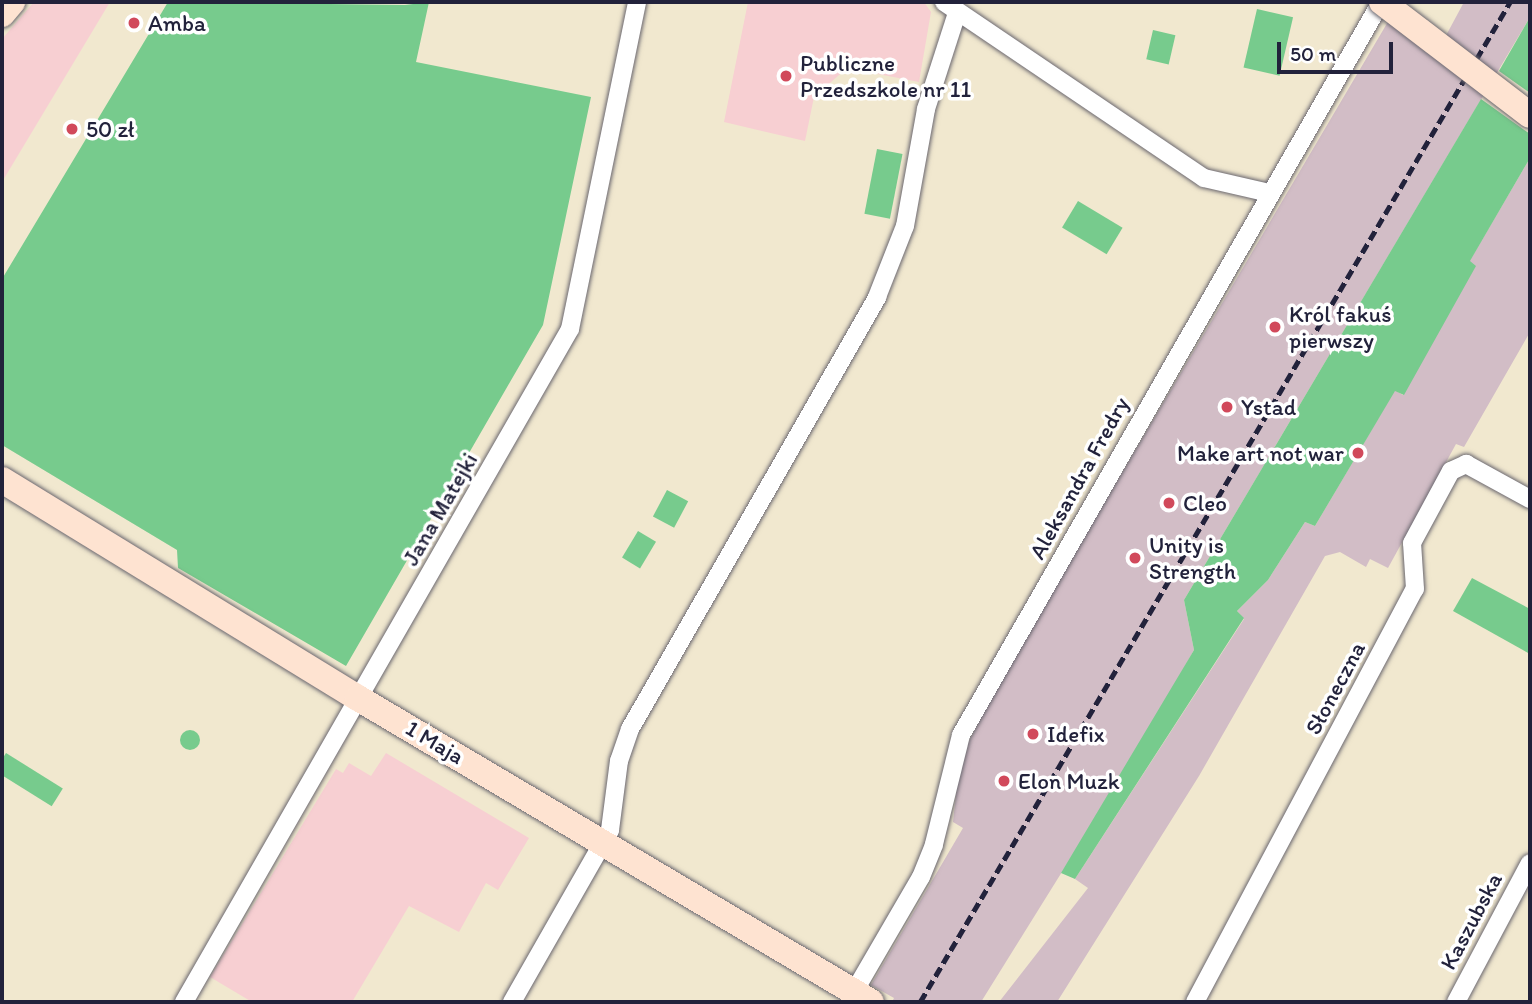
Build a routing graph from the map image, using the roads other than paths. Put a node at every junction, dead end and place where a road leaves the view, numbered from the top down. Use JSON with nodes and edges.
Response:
{"nodes":[{"id":1,"x":12,"y":2,"type":"edge"},
{"id":2,"x":637,"y":2,"type":"edge"},
{"id":3,"x":1381,"y":2,"type":"edge"},
{"id":4,"x":950,"y":7,"type":"edge"},
{"id":5,"x":2,"y":14,"type":"edge"},
{"id":6,"x":1530,"y":115,"type":"edge"},
{"id":7,"x":1269,"y":193,"type":"junction"},
{"id":8,"x":2,"y":480,"type":"edge"},
{"id":9,"x":1530,"y":499,"type":"edge"},
{"id":10,"x":358,"y":698,"type":"junction"},
{"id":11,"x":603,"y":842,"type":"junction"},
{"id":12,"x":1530,"y":863,"type":"edge"},
{"id":13,"x":862,"y":997,"type":"edge"},
{"id":14,"x":184,"y":1002,"type":"edge"},
{"id":15,"x":512,"y":1002,"type":"edge"},
{"id":16,"x":1195,"y":1002,"type":"edge"},
{"id":17,"x":1456,"y":1002,"type":"edge"}],
"edges":[{"from":1,"to":5,"type":"street"},
{"from":2,"to":10,"type":"street","name":"Jana Matejki"},
{"from":3,"to":6,"type":"street","bridge":true},
{"from":3,"to":7,"type":"street","name":"Aleksandra Fredry"},
{"from":4,"to":7,"type":"street"},
{"from":4,"to":11,"type":"street"},
{"from":7,"to":13,"type":"street","name":"Aleksandra Fredry"},
{"from":8,"to":10,"type":"street","name":"1 Maja"},
{"from":9,"to":16,"type":"street","name":"Słoneczna"},
{"from":10,"to":11,"type":"street","name":"1 Maja"},
{"from":10,"to":14,"type":"street","name":"Jana Matejki"},
{"from":11,"to":13,"type":"street","name":"1 Maja"},
{"from":11,"to":15,"type":"street"},
{"from":12,"to":17,"type":"street","name":"Kaszubska"}]}
